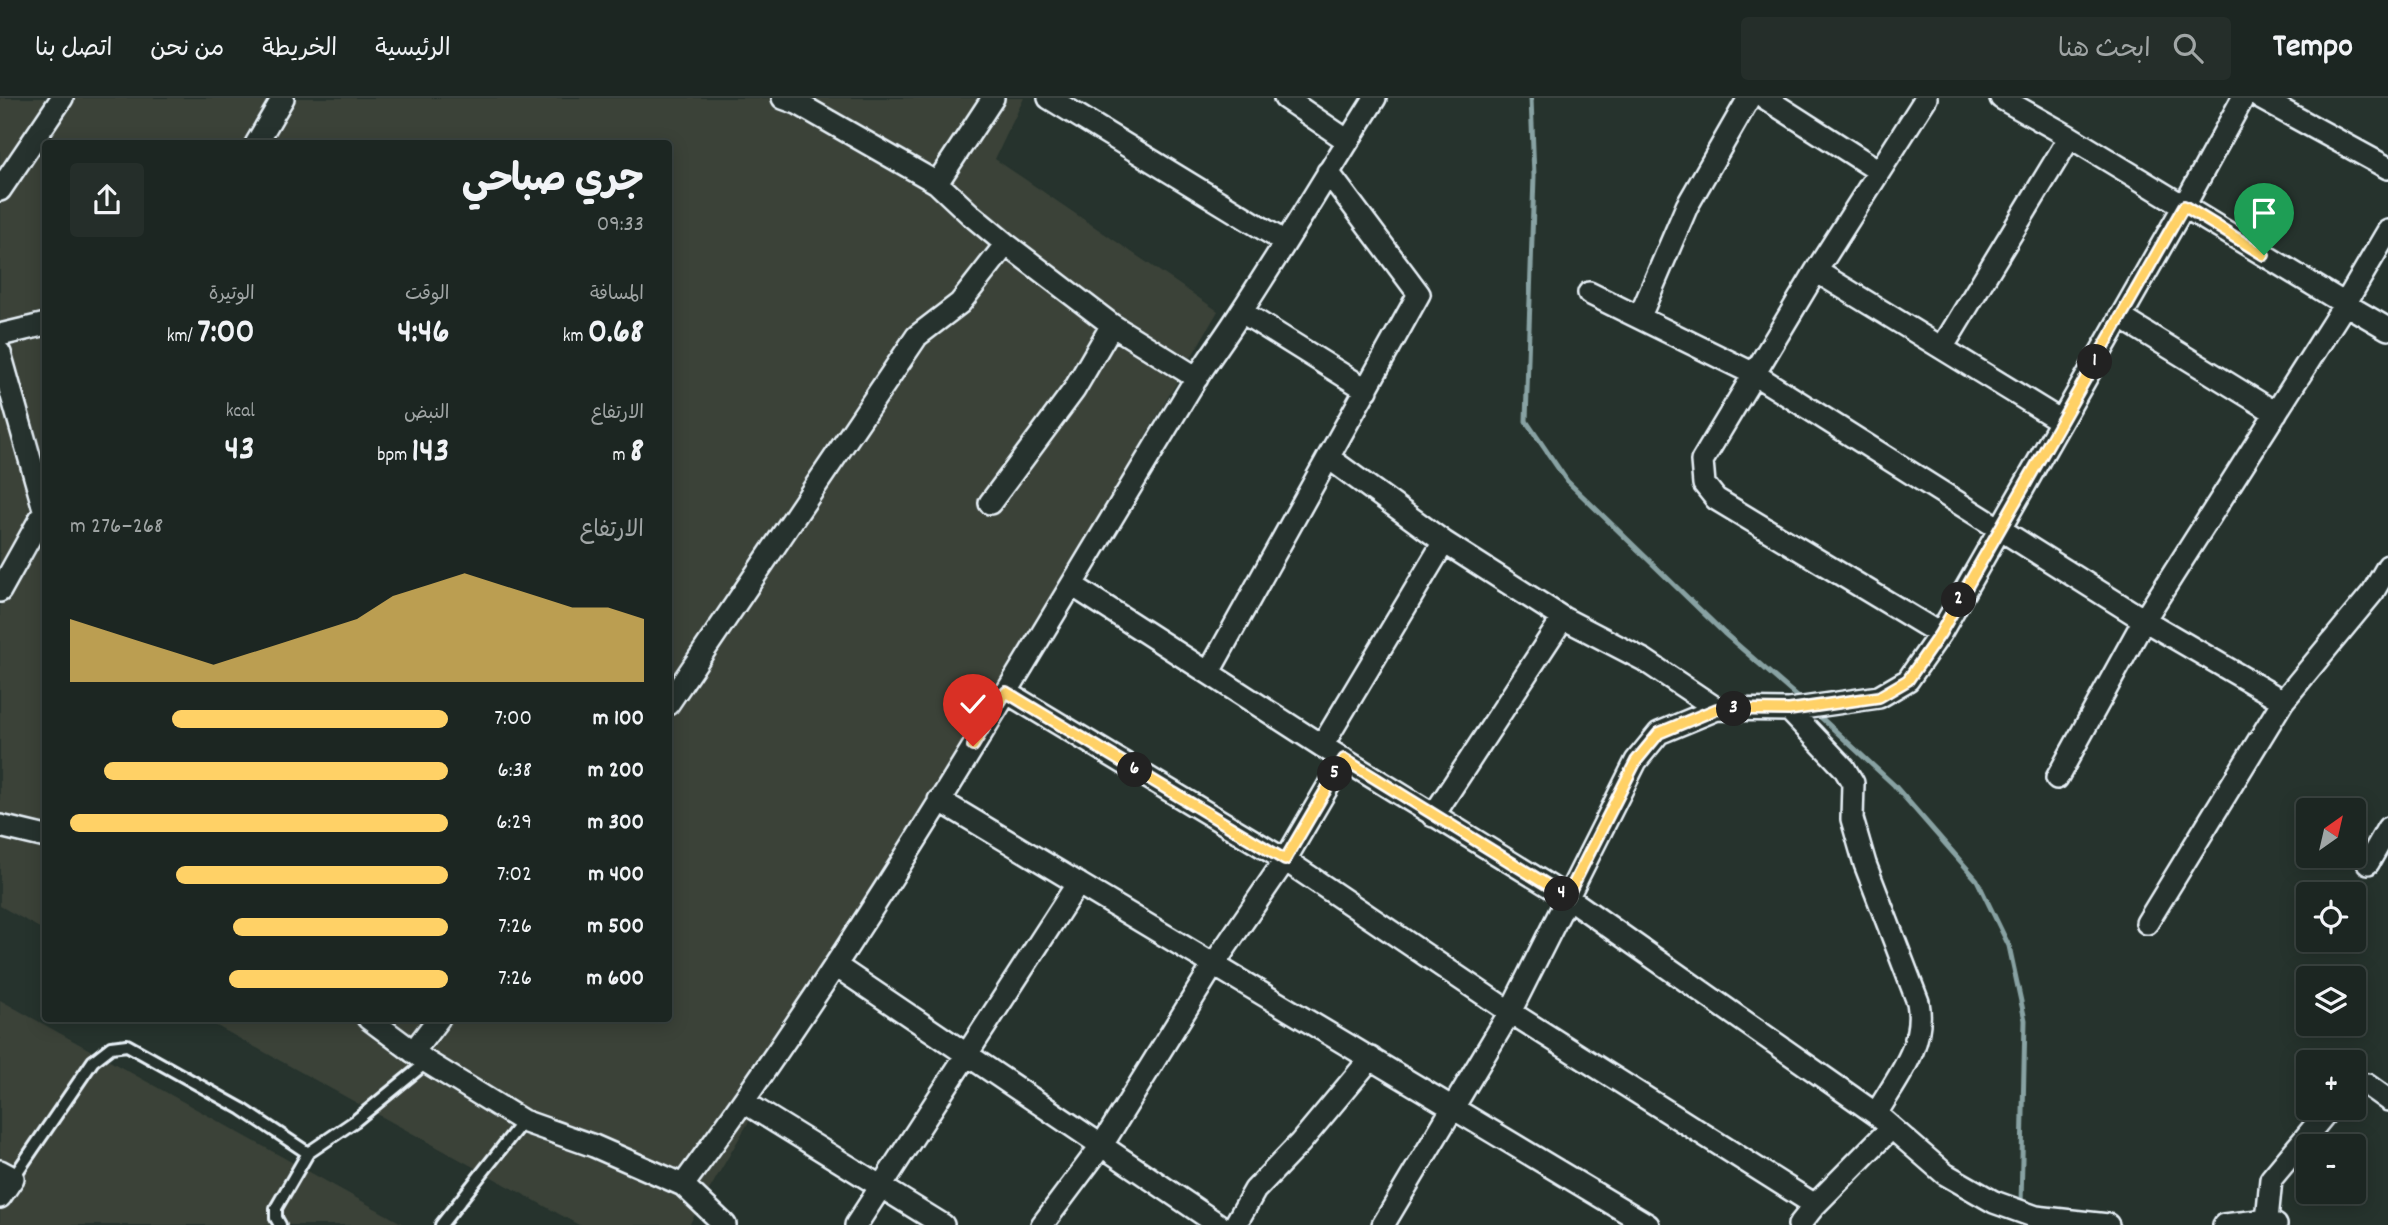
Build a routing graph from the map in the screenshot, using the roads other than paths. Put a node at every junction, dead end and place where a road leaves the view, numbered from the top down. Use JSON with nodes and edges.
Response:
{"nodes":[{"id":1,"x":62,"y":98,"type":"edge"},
{"id":2,"x":283,"y":98,"type":"edge"},
{"id":3,"x":993,"y":98,"type":"edge"},
{"id":4,"x":1049,"y":98,"type":"edge"},
{"id":5,"x":1285,"y":98,"type":"edge"},
{"id":6,"x":1375,"y":98,"type":"edge"},
{"id":7,"x":1749,"y":98,"type":"edge"},
{"id":8,"x":1765,"y":98,"type":"edge"},
{"id":9,"x":1926,"y":98,"type":"edge"},
{"id":10,"x":2001,"y":98,"type":"edge"},
{"id":11,"x":2243,"y":98,"type":"edge"},
{"id":12,"x":2260,"y":98,"type":"edge"},
{"id":13,"x":793,"y":100,"type":"edge"},
{"id":14,"x":2070,"y":137,"type":"junction"},
{"id":15,"x":258,"y":140,"type":"edge"},
{"id":16,"x":1348,"y":141,"type":"junction"},
{"id":17,"x":2388,"y":168,"type":"edge"},
{"id":18,"x":1880,"y":171,"type":"junction"},
{"id":19,"x":1328,"y":172,"type":"junction"},
{"id":20,"x":937,"y":183,"type":"junction"},
{"id":21,"x":0,"y":190,"type":"edge"},
{"id":22,"x":2184,"y":206,"type":"junction"},
{"id":23,"x":2388,"y":230,"type":"edge"},
{"id":24,"x":1285,"y":242,"type":"junction"},
{"id":25,"x":1006,"y":244,"type":"junction"},
{"id":26,"x":1816,"y":271,"type":"junction"},
{"id":27,"x":1589,"y":293,"type":"dead end"},
{"id":28,"x":2345,"y":304,"type":"junction"},
{"id":29,"x":1241,"y":312,"type":"junction"},
{"id":30,"x":1640,"y":316,"type":"junction"},
{"id":31,"x":2120,"y":317,"type":"junction"},
{"id":32,"x":42,"y":325,"type":"edge"},
{"id":33,"x":1112,"y":325,"type":"junction"},
{"id":34,"x":2388,"y":329,"type":"edge"},
{"id":35,"x":0,"y":335,"type":"edge"},
{"id":36,"x":1942,"y":348,"type":"junction"},
{"id":37,"x":0,"y":353,"type":"edge"},
{"id":38,"x":1754,"y":374,"type":"junction"},
{"id":39,"x":1197,"y":377,"type":"junction"},
{"id":40,"x":1367,"y":390,"type":"junction"},
{"id":41,"x":2276,"y":413,"type":"junction"},
{"id":42,"x":2061,"y":421,"type":"junction"},
{"id":43,"x":1329,"y":458,"type":"junction"},
{"id":44,"x":42,"y":503,"type":"edge"},
{"id":45,"x":990,"y":503,"type":"dead end"},
{"id":46,"x":42,"y":518,"type":"edge"},
{"id":47,"x":2000,"y":529,"type":"junction"},
{"id":48,"x":1444,"y":542,"type":"junction"},
{"id":49,"x":25,"y":543,"type":"junction"},
{"id":50,"x":0,"y":549,"type":"edge"},
{"id":51,"x":2388,"y":566,"type":"edge"},
{"id":52,"x":1072,"y":585,"type":"junction"},
{"id":53,"x":0,"y":591,"type":"edge"},
{"id":54,"x":2380,"y":597,"type":"edge"},
{"id":55,"x":1563,"y":618,"type":"junction"},
{"id":56,"x":2144,"y":620,"type":"junction"},
{"id":57,"x":1940,"y":634,"type":"junction"},
{"id":58,"x":1209,"y":672,"type":"junction"},
{"id":59,"x":1006,"y":692,"type":"junction"},
{"id":60,"x":672,"y":698,"type":"edge"},
{"id":61,"x":2283,"y":701,"type":"junction"},
{"id":62,"x":1717,"y":709,"type":"junction"},
{"id":63,"x":1789,"y":710,"type":"junction"},
{"id":64,"x":1322,"y":746,"type":"junction"},
{"id":65,"x":1344,"y":759,"type":"junction"},
{"id":66,"x":2057,"y":778,"type":"dead end"},
{"id":67,"x":939,"y":800,"type":"junction"},
{"id":68,"x":1433,"y":816,"type":"junction"},
{"id":69,"x":0,"y":826,"type":"edge"},
{"id":70,"x":2388,"y":828,"type":"edge"},
{"id":71,"x":42,"y":836,"type":"edge"},
{"id":72,"x":1285,"y":860,"type":"junction"},
{"id":73,"x":2368,"y":863,"type":"dead end"},
{"id":74,"x":1078,"y":883,"type":"junction"},
{"id":75,"x":1567,"y":897,"type":"junction"},
{"id":76,"x":2147,"y":923,"type":"dead end"},
{"id":77,"x":1214,"y":964,"type":"junction"},
{"id":78,"x":836,"y":965,"type":"junction"},
{"id":79,"x":1510,"y":1012,"type":"junction"},
{"id":80,"x":373,"y":1022,"type":"edge"},
{"id":81,"x":437,"y":1022,"type":"edge"},
{"id":82,"x":968,"y":1053,"type":"junction"},
{"id":83,"x":420,"y":1057,"type":"junction"},
{"id":84,"x":1371,"y":1058,"type":"junction"},
{"id":85,"x":2366,"y":1085,"type":"edge"},
{"id":86,"x":2388,"y":1100,"type":"edge"},
{"id":87,"x":744,"y":1102,"type":"junction"},
{"id":88,"x":1453,"y":1108,"type":"junction"},
{"id":89,"x":2320,"y":1120,"type":"edge"},
{"id":90,"x":523,"y":1121,"type":"junction"},
{"id":91,"x":1884,"y":1121,"type":"junction"},
{"id":92,"x":1102,"y":1145,"type":"junction"},
{"id":93,"x":308,"y":1153,"type":"junction"},
{"id":94,"x":6,"y":1174,"type":"edge"},
{"id":95,"x":683,"y":1185,"type":"junction"},
{"id":96,"x":881,"y":1186,"type":"junction"},
{"id":97,"x":0,"y":1197,"type":"edge"},
{"id":98,"x":1815,"y":1205,"type":"junction"},
{"id":99,"x":2272,"y":1222,"type":"edge"},
{"id":100,"x":280,"y":1225,"type":"edge"},
{"id":101,"x":441,"y":1225,"type":"edge"},
{"id":102,"x":725,"y":1225,"type":"edge"},
{"id":103,"x":856,"y":1225,"type":"edge"},
{"id":104,"x":943,"y":1225,"type":"edge"},
{"id":105,"x":1042,"y":1225,"type":"edge"},
{"id":106,"x":1219,"y":1225,"type":"edge"},
{"id":107,"x":1235,"y":1225,"type":"edge"},
{"id":108,"x":1383,"y":1225,"type":"edge"},
{"id":109,"x":1648,"y":1225,"type":"edge"},
{"id":110,"x":1799,"y":1225,"type":"edge"},
{"id":111,"x":2108,"y":1225,"type":"edge"},
{"id":112,"x":2224,"y":1225,"type":"edge"}],
"edges":[{"from":1,"to":21,"type":"street"},
{"from":2,"to":15,"type":"street"},
{"from":3,"to":20,"type":"street"},
{"from":4,"to":24,"type":"street"},
{"from":5,"to":16,"type":"street"},
{"from":6,"to":16,"type":"street"},
{"from":7,"to":30,"type":"street"},
{"from":8,"to":18,"type":"street"},
{"from":9,"to":18,"type":"street"},
{"from":10,"to":14,"type":"street"},
{"from":11,"to":22,"type":"street"},
{"from":12,"to":17,"type":"street"},
{"from":13,"to":20,"type":"street"},
{"from":14,"to":22,"type":"street"},
{"from":14,"to":36,"type":"street"},
{"from":16,"to":19,"type":"street"},
{"from":18,"to":26,"type":"street"},
{"from":19,"to":24,"type":"street"},
{"from":19,"to":40,"type":"street"},
{"from":20,"to":25,"type":"street"},
{"from":22,"to":28,"type":"street"},
{"from":22,"to":31,"type":"street"},
{"from":23,"to":28,"type":"street"},
{"from":24,"to":29,"type":"street"},
{"from":25,"to":33,"type":"street"},
{"from":25,"to":60,"type":"street"},
{"from":26,"to":36,"type":"street"},
{"from":26,"to":38,"type":"street"},
{"from":27,"to":30,"type":"street"},
{"from":28,"to":34,"type":"street"},
{"from":28,"to":41,"type":"street"},
{"from":29,"to":39,"type":"street"},
{"from":29,"to":40,"type":"street"},
{"from":30,"to":38,"type":"street"},
{"from":31,"to":41,"type":"street"},
{"from":31,"to":42,"type":"street"},
{"from":32,"to":35,"type":"street"},
{"from":33,"to":39,"type":"street"},
{"from":33,"to":45,"type":"street"},
{"from":36,"to":42,"type":"street"},
{"from":37,"to":44,"type":"street"},
{"from":38,"to":47,"type":"street"},
{"from":38,"to":57,"type":"street"},
{"from":39,"to":52,"type":"street"},
{"from":40,"to":43,"type":"street"},
{"from":41,"to":56,"type":"street"},
{"from":42,"to":47,"type":"street"},
{"from":43,"to":48,"type":"street"},
{"from":43,"to":58,"type":"street"},
{"from":46,"to":49,"type":"street"},
{"from":47,"to":56,"type":"street"},
{"from":47,"to":57,"type":"street"},
{"from":48,"to":55,"type":"street"},
{"from":48,"to":64,"type":"street"},
{"from":49,"to":50,"type":"street"},
{"from":49,"to":53,"type":"street"},
{"from":51,"to":54,"type":"street"},
{"from":52,"to":58,"type":"street"},
{"from":52,"to":59,"type":"street"},
{"from":54,"to":61,"type":"street"},
{"from":55,"to":62,"type":"street"},
{"from":55,"to":68,"type":"street"},
{"from":56,"to":61,"type":"street"},
{"from":56,"to":66,"type":"street"},
{"from":57,"to":63,"type":"street"},
{"from":58,"to":64,"type":"street"},
{"from":59,"to":67,"type":"street"},
{"from":59,"to":72,"type":"street"},
{"from":61,"to":76,"type":"street"},
{"from":62,"to":63,"type":"street"},
{"from":62,"to":75,"type":"street"},
{"from":63,"to":91,"type":"street"},
{"from":64,"to":65,"type":"street"},
{"from":65,"to":68,"type":"street"},
{"from":65,"to":72,"type":"street"},
{"from":67,"to":74,"type":"street"},
{"from":67,"to":78,"type":"street"},
{"from":68,"to":75,"type":"street"},
{"from":69,"to":71,"type":"street"},
{"from":70,"to":73,"type":"street"},
{"from":72,"to":77,"type":"street"},
{"from":72,"to":79,"type":"street"},
{"from":74,"to":77,"type":"street"},
{"from":74,"to":82,"type":"street"},
{"from":75,"to":79,"type":"street"},
{"from":75,"to":91,"type":"street"},
{"from":77,"to":84,"type":"street"},
{"from":77,"to":92,"type":"street"},
{"from":78,"to":82,"type":"street"},
{"from":78,"to":87,"type":"street"},
{"from":79,"to":88,"type":"street"},
{"from":79,"to":98,"type":"street"},
{"from":80,"to":83,"type":"street"},
{"from":81,"to":83,"type":"street"},
{"from":82,"to":92,"type":"street"},
{"from":82,"to":96,"type":"street"},
{"from":83,"to":90,"type":"street"},
{"from":83,"to":93,"type":"lane"},
{"from":84,"to":88,"type":"street"},
{"from":84,"to":107,"type":"street"},
{"from":85,"to":86,"type":"street"},
{"from":87,"to":95,"type":"street"},
{"from":87,"to":96,"type":"street"},
{"from":88,"to":108,"type":"street"},
{"from":88,"to":109,"type":"street"},
{"from":89,"to":99,"type":"street"},
{"from":90,"to":95,"type":"street"},
{"from":90,"to":101,"type":"lane"},
{"from":91,"to":98,"type":"street"},
{"from":91,"to":111,"type":"street"},
{"from":92,"to":105,"type":"street"},
{"from":92,"to":106,"type":"street"},
{"from":93,"to":94,"type":"lane"},
{"from":93,"to":100,"type":"lane"},
{"from":94,"to":97,"type":"street"},
{"from":95,"to":102,"type":"street"},
{"from":96,"to":103,"type":"street"},
{"from":96,"to":104,"type":"street"},
{"from":98,"to":110,"type":"street"},
{"from":99,"to":112,"type":"street"}]}
